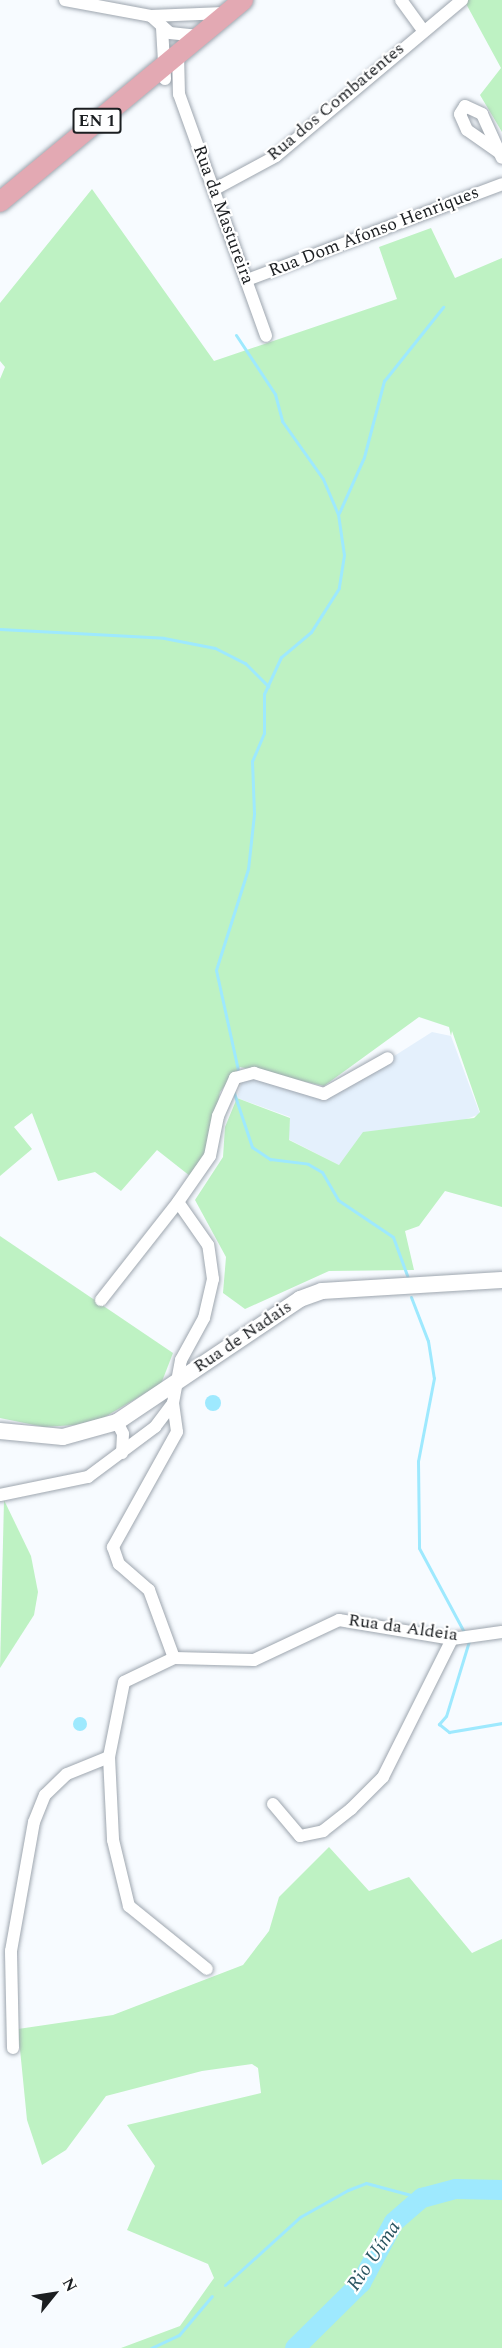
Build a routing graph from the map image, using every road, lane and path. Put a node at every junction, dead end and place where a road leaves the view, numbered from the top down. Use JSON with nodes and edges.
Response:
{"nodes":[{"id":1,"x":65,"y":0,"type":"edge"},
{"id":2,"x":401,"y":0,"type":"edge"},
{"id":3,"x":462,"y":0,"type":"edge"},
{"id":4,"x":236,"y":6,"type":"edge"},
{"id":5,"x":151,"y":16,"type":"junction"},
{"id":6,"x":176,"y":16,"type":"junction"},
{"id":7,"x":162,"y":28,"type":"junction"},
{"id":8,"x":422,"y":29,"type":"junction"},
{"id":9,"x":189,"y":44,"type":"junction"},
{"id":10,"x":165,"y":73,"type":"junction"},
{"id":11,"x":502,"y":184,"type":"edge"},
{"id":12,"x":216,"y":189,"type":"junction"},
{"id":13,"x":0,"y":202,"type":"edge"},
{"id":14,"x":247,"y":280,"type":"junction"},
{"id":15,"x":266,"y":336,"type":"dead end"},
{"id":16,"x":388,"y":1058,"type":"dead end"},
{"id":17,"x":178,"y":1202,"type":"junction"},
{"id":18,"x":502,"y":1280,"type":"edge"},
{"id":19,"x":101,"y":1300,"type":"dead end"},
{"id":20,"x":176,"y":1382,"type":"junction"},
{"id":21,"x":173,"y":1403,"type":"junction"},
{"id":22,"x":117,"y":1422,"type":"junction"},
{"id":23,"x":0,"y":1431,"type":"edge"},
{"id":24,"x":122,"y":1453,"type":"junction"},
{"id":25,"x":0,"y":1495,"type":"edge"},
{"id":26,"x":502,"y":1632,"type":"edge"},
{"id":27,"x":452,"y":1639,"type":"junction"},
{"id":28,"x":174,"y":1658,"type":"junction"},
{"id":29,"x":109,"y":1758,"type":"junction"},
{"id":30,"x":273,"y":1804,"type":"dead end"},
{"id":31,"x":207,"y":1969,"type":"dead end"},
{"id":32,"x":13,"y":2048,"type":"dead end"}],
"edges":[{"from":1,"to":5,"type":"street"},
{"from":2,"to":8,"type":"street"},
{"from":3,"to":8,"type":"street","name":"Rua dos Combatentes"},
{"from":4,"to":6,"type":"street"},
{"from":4,"to":9,"type":"main road","number":"EN 1"},
{"from":5,"to":6,"type":"street"},
{"from":5,"to":7,"type":"street"},
{"from":6,"to":9,"type":"street"},
{"from":7,"to":9,"type":"street"},
{"from":7,"to":10,"type":"street","name":"Rua da Mastureira"},
{"from":8,"to":12,"type":"street","name":"Rua dos Combatentes"},
{"from":9,"to":10,"type":"main road","number":"EN 1"},
{"from":10,"to":12,"type":"street","name":"Rua da Mastureira"},
{"from":10,"to":13,"type":"main road","number":"EN 1"},
{"from":11,"to":14,"type":"street","name":"Rua Dom Afonso Henriques"},
{"from":12,"to":14,"type":"street","name":"Rua da Mastureira"},
{"from":14,"to":15,"type":"street","name":"Rua da Mastureira"},
{"from":16,"to":17,"type":"street"},
{"from":17,"to":19,"type":"street"},
{"from":17,"to":20,"type":"street"},
{"from":18,"to":20,"type":"street","name":"Rua de Nadais"},
{"from":20,"to":21,"type":"street"},
{"from":20,"to":22,"type":"street","name":"Rua de Nadais"},
{"from":21,"to":24,"type":"street"},
{"from":21,"to":28,"type":"street"},
{"from":22,"to":23,"type":"street","name":"Rua de Nadais"},
{"from":22,"to":24,"type":"street"},
{"from":24,"to":25,"type":"street"},
{"from":26,"to":27,"type":"street","name":"Rua da Aldeia"},
{"from":27,"to":28,"type":"street","name":"Rua da Aldeia"},
{"from":27,"to":30,"type":"street"},
{"from":28,"to":29,"type":"street"},
{"from":29,"to":31,"type":"street"},
{"from":29,"to":32,"type":"street"}]}
